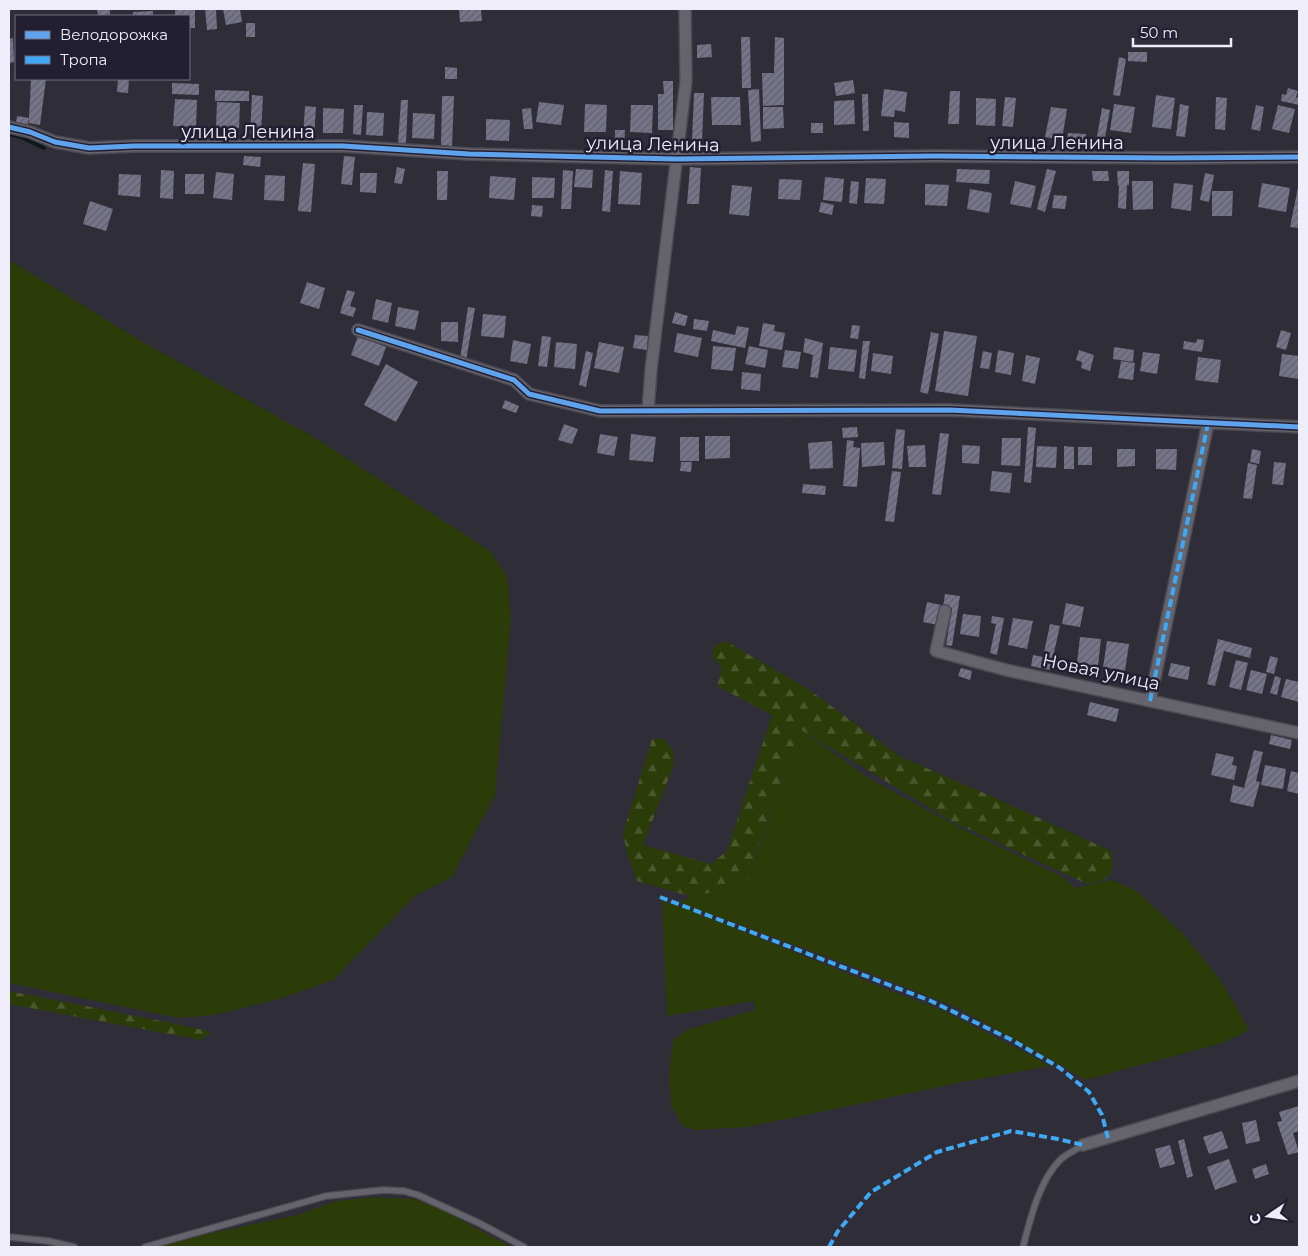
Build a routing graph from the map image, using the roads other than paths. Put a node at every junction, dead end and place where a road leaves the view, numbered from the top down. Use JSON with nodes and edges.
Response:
{"nodes":[{"id":1,"x":684,"y":9,"type":"edge"},
{"id":2,"x":9,"y":128,"type":"edge"},
{"id":3,"x":1299,"y":157,"type":"edge"},
{"id":4,"x":676,"y":159,"type":"junction"},
{"id":5,"x":358,"y":330,"type":"dead end"},
{"id":6,"x":648,"y":411,"type":"junction"},
{"id":7,"x":1208,"y":423,"type":"junction"},
{"id":8,"x":1299,"y":427,"type":"edge"},
{"id":9,"x":945,"y":611,"type":"dead end"},
{"id":10,"x":1150,"y":701,"type":"junction"},
{"id":11,"x":1299,"y":733,"type":"edge"},
{"id":12,"x":1299,"y":1081,"type":"edge"},
{"id":13,"x":1083,"y":1145,"type":"joint"},
{"id":14,"x":9,"y":1237,"type":"edge"},
{"id":15,"x":74,"y":1247,"type":"edge"},
{"id":16,"x":146,"y":1247,"type":"edge"},
{"id":17,"x":524,"y":1247,"type":"edge"},
{"id":18,"x":1023,"y":1247,"type":"edge"}],
"edges":[{"from":1,"to":4,"type":"street"},
{"from":2,"to":4,"type":"street","name":"улица Ленина"},
{"from":3,"to":4,"type":"street","name":"улица Ленина"},
{"from":4,"to":6,"type":"street"},
{"from":5,"to":6,"type":"street"},
{"from":6,"to":7,"type":"street"},
{"from":7,"to":8,"type":"street"},
{"from":7,"to":10,"type":"street"},
{"from":9,"to":10,"type":"street","name":"Новая улица"},
{"from":10,"to":11,"type":"street","name":"Новая улица"},
{"from":12,"to":13,"type":"street"},
{"from":13,"to":18,"type":"lane"},
{"from":14,"to":15,"type":"lane"},
{"from":16,"to":17,"type":"lane"}]}
